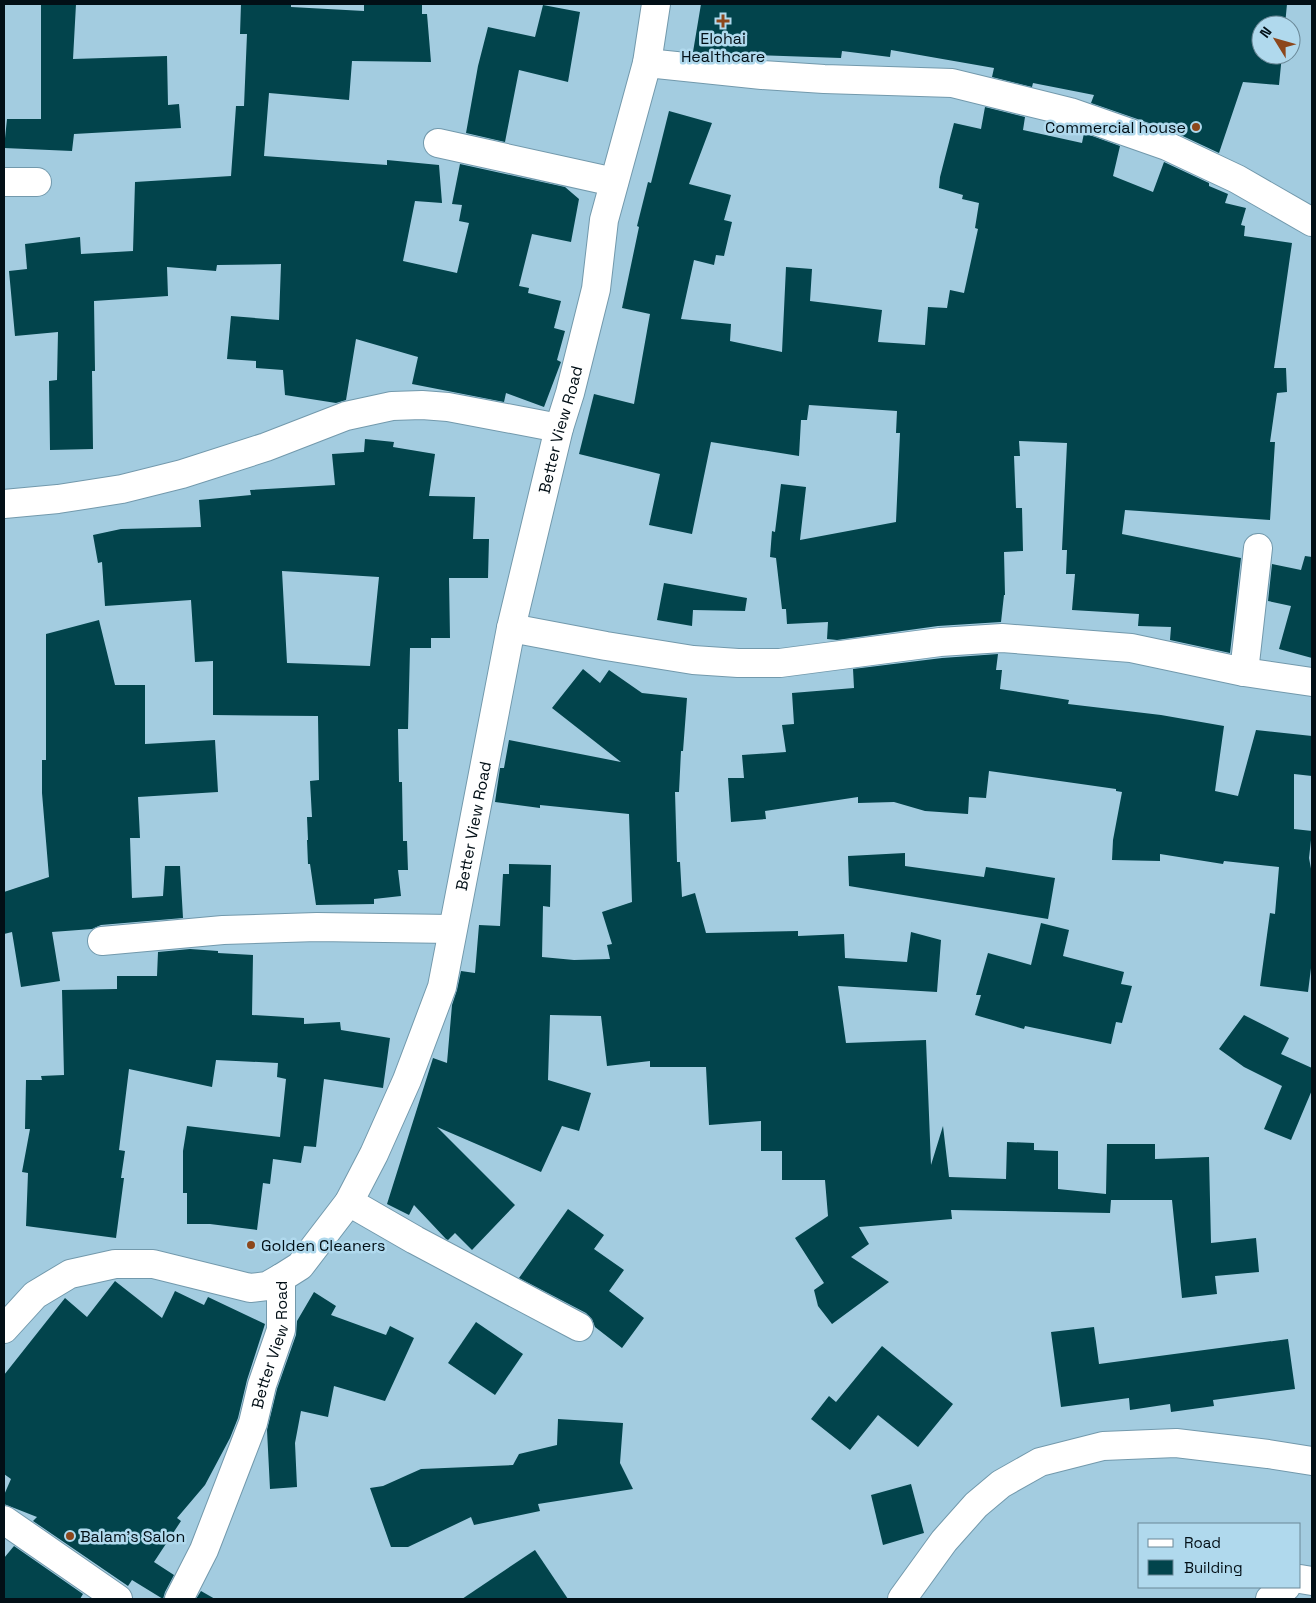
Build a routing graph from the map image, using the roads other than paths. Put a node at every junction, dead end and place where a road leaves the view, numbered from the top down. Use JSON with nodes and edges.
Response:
{"nodes":[{"id":1,"x":656,"y":4,"type":"edge"},
{"id":2,"x":647,"y":63,"type":"junction"},
{"id":3,"x":438,"y":142,"type":"dead end"},
{"id":4,"x":4,"y":182,"type":"edge"},
{"id":5,"x":37,"y":182,"type":"dead end"},
{"id":6,"x":614,"y":182,"type":"junction"},
{"id":7,"x":1312,"y":222,"type":"edge"},
{"id":8,"x":559,"y":428,"type":"junction"},
{"id":9,"x":4,"y":504,"type":"edge"},
{"id":10,"x":1258,"y":548,"type":"dead end"},
{"id":11,"x":511,"y":628,"type":"junction"},
{"id":12,"x":1244,"y":672,"type":"junction"},
{"id":13,"x":1312,"y":682,"type":"edge"},
{"id":14,"x":452,"y":929,"type":"junction"},
{"id":15,"x":102,"y":940,"type":"dead end"},
{"id":16,"x":349,"y":1202,"type":"junction"},
{"id":17,"x":281,"y":1278,"type":"junction"},
{"id":18,"x":580,"y":1327,"type":"dead end"},
{"id":19,"x":4,"y":1329,"type":"edge"},
{"id":20,"x":1312,"y":1461,"type":"edge"},
{"id":21,"x":4,"y":1520,"type":"edge"},
{"id":22,"x":1285,"y":1588,"type":"edge"},
{"id":23,"x":118,"y":1599,"type":"edge"},
{"id":24,"x":179,"y":1599,"type":"edge"},
{"id":25,"x":902,"y":1599,"type":"edge"},
{"id":26,"x":1270,"y":1599,"type":"edge"}],
"edges":[{"from":1,"to":2,"type":"street","name":"Better View Road"},
{"from":2,"to":6,"type":"street","name":"Better View Road"},
{"from":2,"to":7,"type":"street"},
{"from":3,"to":6,"type":"street"},
{"from":4,"to":5,"type":"street"},
{"from":6,"to":8,"type":"street","name":"Better View Road"},
{"from":8,"to":9,"type":"street"},
{"from":8,"to":11,"type":"street","name":"Better View Road"},
{"from":10,"to":12,"type":"street"},
{"from":11,"to":12,"type":"street"},
{"from":11,"to":14,"type":"street","name":"Better View Road"},
{"from":12,"to":13,"type":"street"},
{"from":14,"to":15,"type":"street"},
{"from":14,"to":16,"type":"street","name":"Better View Road"},
{"from":16,"to":17,"type":"street","name":"Better View Road"},
{"from":16,"to":18,"type":"street"},
{"from":17,"to":19,"type":"street"},
{"from":17,"to":24,"type":"street","name":"Better View Road"},
{"from":20,"to":25,"type":"street"},
{"from":21,"to":23,"type":"street"},
{"from":22,"to":26,"type":"street"}]}
